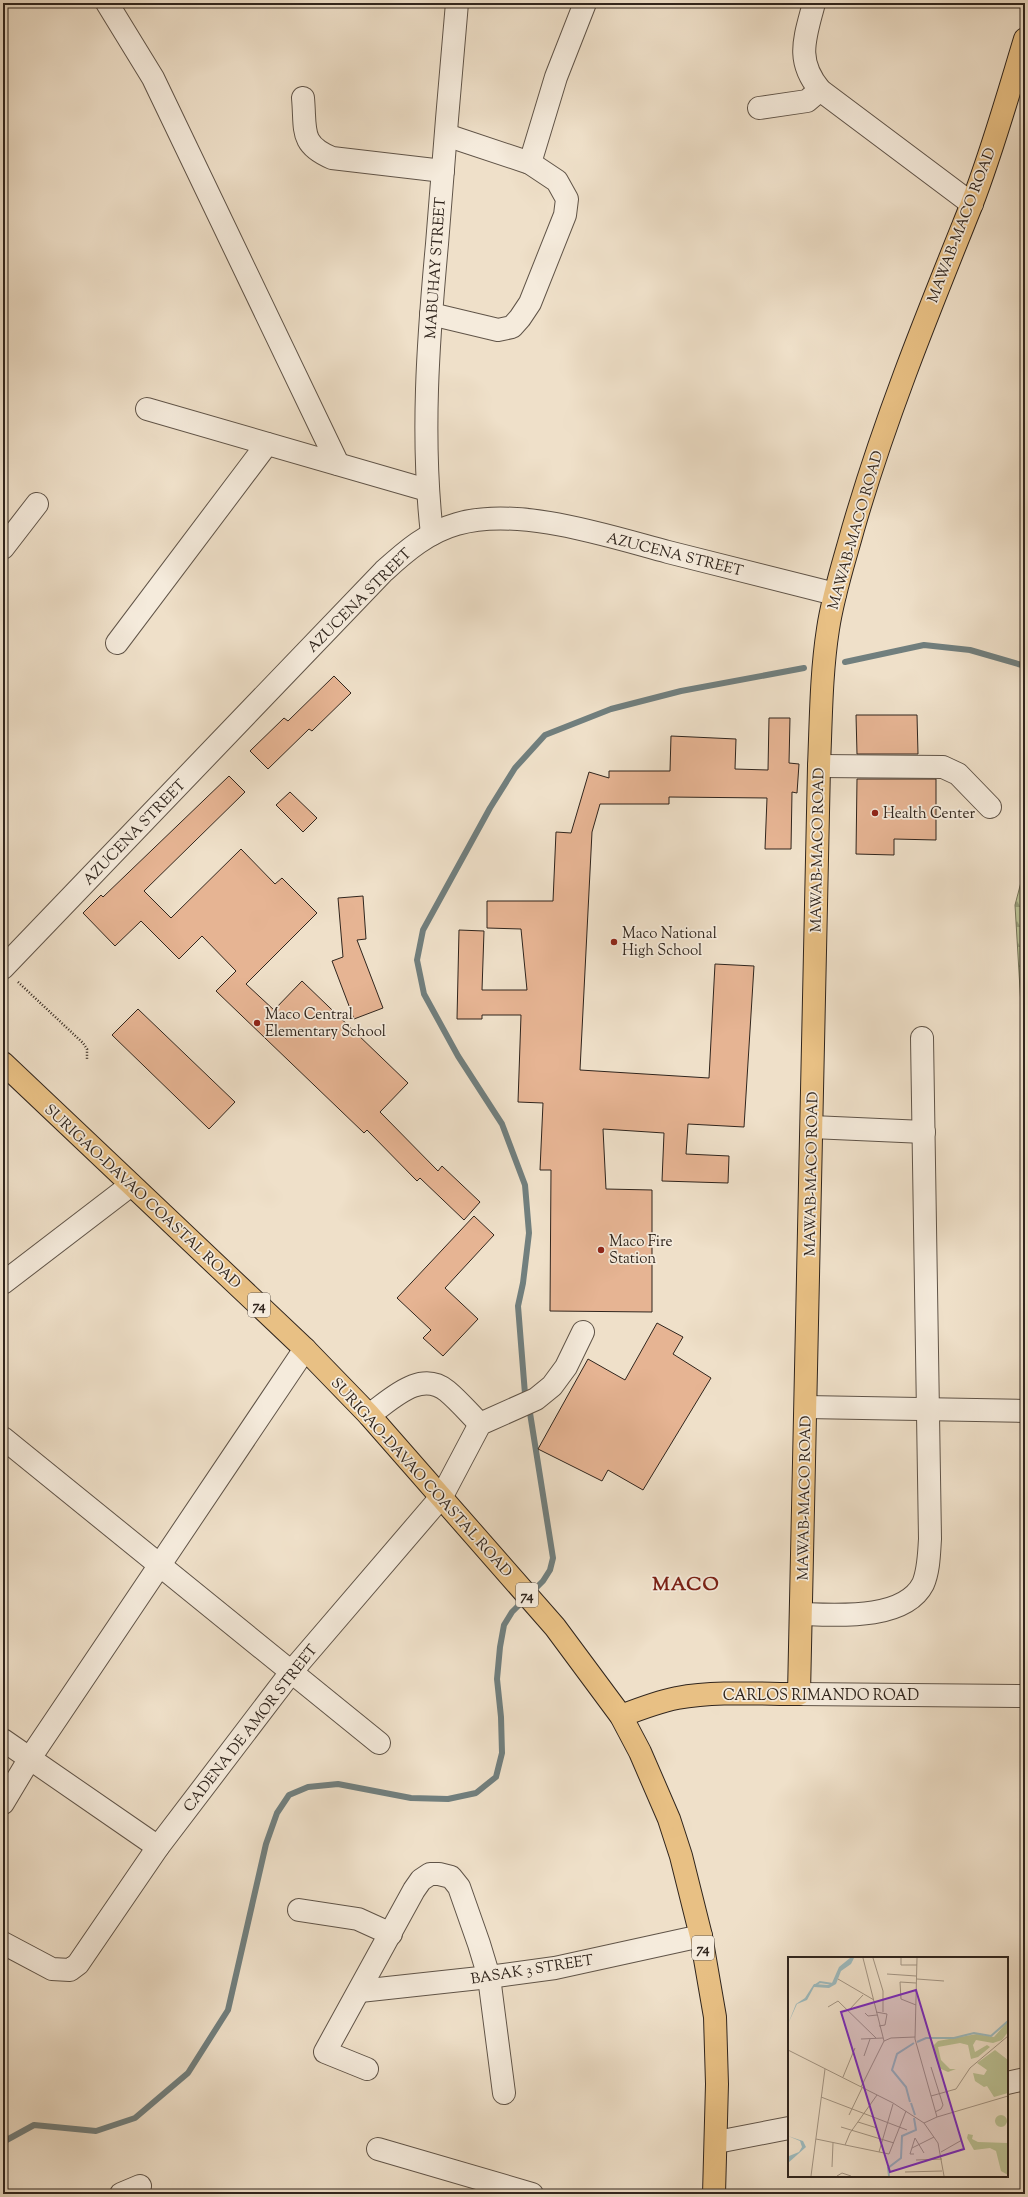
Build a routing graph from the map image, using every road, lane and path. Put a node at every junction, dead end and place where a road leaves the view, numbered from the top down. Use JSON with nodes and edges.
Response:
{"nodes":[{"id":1,"x":107,"y":3,"type":"edge"},
{"id":2,"x":457,"y":3,"type":"edge"},
{"id":3,"x":585,"y":3,"type":"edge"},
{"id":4,"x":814,"y":3,"type":"edge"},
{"id":5,"x":1025,"y":39,"type":"edge"},
{"id":6,"x":820,"y":90,"type":"junction"},
{"id":7,"x":303,"y":98,"type":"dead end"},
{"id":8,"x":759,"y":108,"type":"dead end"},
{"id":9,"x":446,"y":135,"type":"junction"},
{"id":10,"x":530,"y":163,"type":"junction"},
{"id":11,"x":443,"y":171,"type":"junction"},
{"id":12,"x":972,"y":204,"type":"junction"},
{"id":13,"x":431,"y":314,"type":"junction"},
{"id":14,"x":147,"y":409,"type":"dead end"},
{"id":15,"x":267,"y":444,"type":"junction"},
{"id":16,"x":338,"y":464,"type":"junction"},
{"id":17,"x":427,"y":490,"type":"junction"},
{"id":18,"x":37,"y":504,"type":"dead end"},
{"id":19,"x":432,"y":534,"type":"junction"},
{"id":20,"x":3,"y":548,"type":"edge"},
{"id":21,"x":835,"y":594,"type":"junction"},
{"id":22,"x":117,"y":643,"type":"dead end"},
{"id":23,"x":819,"y":766,"type":"junction"},
{"id":24,"x":990,"y":807,"type":"dead end"},
{"id":25,"x":3,"y":968,"type":"edge"},
{"id":26,"x":922,"y":1038,"type":"dead end"},
{"id":27,"x":87,"y":1060,"type":"dead end"},
{"id":28,"x":3,"y":1063,"type":"edge"},
{"id":29,"x":812,"y":1127,"type":"junction"},
{"id":30,"x":924,"y":1132,"type":"junction"},
{"id":31,"x":130,"y":1185,"type":"junction"},
{"id":32,"x":3,"y":1283,"type":"edge"},
{"id":33,"x":583,"y":1332,"type":"dead end"},
{"id":34,"x":305,"y":1349,"type":"junction"},
{"id":35,"x":806,"y":1407,"type":"junction"},
{"id":36,"x":927,"y":1410,"type":"junction"},
{"id":37,"x":1025,"y":1411,"type":"edge"},
{"id":38,"x":369,"y":1415,"type":"junction"},
{"id":39,"x":480,"y":1424,"type":"junction"},
{"id":40,"x":3,"y":1438,"type":"edge"},
{"id":41,"x":442,"y":1496,"type":"junction"},
{"id":42,"x":160,"y":1564,"type":"junction"},
{"id":43,"x":801,"y":1614,"type":"junction"},
{"id":44,"x":292,"y":1671,"type":"junction"},
{"id":45,"x":799,"y":1694,"type":"junction"},
{"id":46,"x":1025,"y":1696,"type":"edge"},
{"id":47,"x":621,"y":1716,"type":"junction"},
{"id":48,"x":3,"y":1740,"type":"edge"},
{"id":49,"x":379,"y":1743,"type":"dead end"},
{"id":50,"x":30,"y":1758,"type":"junction"},
{"id":51,"x":3,"y":1803,"type":"edge"},
{"id":52,"x":158,"y":1847,"type":"junction"},
{"id":53,"x":299,"y":1910,"type":"dead end"},
{"id":54,"x":390,"y":1934,"type":"junction"},
{"id":55,"x":701,"y":1936,"type":"junction"},
{"id":56,"x":3,"y":1942,"type":"edge"},
{"id":57,"x":489,"y":1978,"type":"junction"},
{"id":58,"x":360,"y":1991,"type":"junction"},
{"id":59,"x":367,"y":2070,"type":"dead end"},
{"id":60,"x":1025,"y":2079,"type":"edge"},
{"id":61,"x":1008,"y":2083,"type":"edge"},
{"id":62,"x":504,"y":2093,"type":"dead end"},
{"id":63,"x":788,"y":2128,"type":"edge"},
{"id":64,"x":717,"y":2142,"type":"junction"},
{"id":65,"x":378,"y":2149,"type":"dead end"},
{"id":66,"x":140,"y":2186,"type":"dead end"},
{"id":67,"x":121,"y":2194,"type":"edge"},
{"id":68,"x":532,"y":2194,"type":"edge"},
{"id":69,"x":714,"y":2194,"type":"edge"}],
"edges":[{"from":1,"to":16,"type":"street"},
{"from":2,"to":9,"type":"street","name":"MABUHAY STREET"},
{"from":3,"to":10,"type":"street"},
{"from":4,"to":6,"type":"street"},
{"from":5,"to":12,"type":"main road","name":"MAWAB-MACO ROAD"},
{"from":6,"to":8,"type":"street"},
{"from":6,"to":12,"type":"street"},
{"from":7,"to":11,"type":"street"},
{"from":9,"to":10,"type":"street"},
{"from":9,"to":11,"type":"street","name":"MABUHAY STREET"},
{"from":10,"to":13,"type":"street"},
{"from":11,"to":13,"type":"street","name":"MABUHAY STREET"},
{"from":12,"to":21,"type":"main road","name":"MAWAB-MACO ROAD"},
{"from":13,"to":17,"type":"street","name":"MABUHAY STREET"},
{"from":14,"to":15,"type":"street"},
{"from":15,"to":16,"type":"street"},
{"from":15,"to":22,"type":"street"},
{"from":16,"to":17,"type":"street"},
{"from":17,"to":19,"type":"street","name":"MABUHAY STREET"},
{"from":18,"to":20,"type":"street"},
{"from":19,"to":21,"type":"street","name":"AZUCENA STREET"},
{"from":19,"to":25,"type":"street","name":"AZUCENA STREET"},
{"from":21,"to":23,"type":"main road","name":"MAWAB-MACO ROAD"},
{"from":23,"to":24,"type":"street"},
{"from":23,"to":29,"type":"main road","name":"MAWAB-MACO ROAD"},
{"from":25,"to":27,"type":"path"},
{"from":26,"to":30,"type":"street"},
{"from":28,"to":31,"type":"main road","name":"SURIGAO-DAVAO COASTAL ROAD","number":"74"},
{"from":29,"to":30,"type":"street"},
{"from":29,"to":35,"type":"main road","name":"MAWAB-MACO ROAD"},
{"from":30,"to":36,"type":"street"},
{"from":31,"to":32,"type":"street"},
{"from":31,"to":34,"type":"main road","name":"SURIGAO-DAVAO COASTAL ROAD","number":"74"},
{"from":33,"to":39,"type":"street"},
{"from":34,"to":38,"type":"main road","name":"SURIGAO-DAVAO COASTAL ROAD","number":"74"},
{"from":34,"to":42,"type":"street"},
{"from":35,"to":36,"type":"street"},
{"from":35,"to":43,"type":"main road","name":"MAWAB-MACO ROAD"},
{"from":36,"to":37,"type":"street"},
{"from":36,"to":43,"type":"street"},
{"from":38,"to":39,"type":"street"},
{"from":38,"to":41,"type":"main road","name":"SURIGAO-DAVAO COASTAL ROAD","number":"74"},
{"from":39,"to":41,"type":"street","name":"CADENA DE AMOR STREET"},
{"from":40,"to":42,"type":"street"},
{"from":41,"to":44,"type":"street","name":"CADENA DE AMOR STREET"},
{"from":41,"to":47,"type":"main road","name":"SURIGAO-DAVAO COASTAL ROAD","number":"74"},
{"from":42,"to":44,"type":"street"},
{"from":42,"to":50,"type":"street"},
{"from":43,"to":45,"type":"main road","name":"MAWAB-MACO ROAD"},
{"from":44,"to":49,"type":"street"},
{"from":44,"to":52,"type":"street","name":"CADENA DE AMOR STREET"},
{"from":45,"to":46,"type":"street","name":"CARLOS RIMANDO ROAD"},
{"from":45,"to":47,"type":"main road","name":"CARLOS RIMANDO ROAD"},
{"from":47,"to":55,"type":"main road","name":"SURIGAO-DAVAO COASTAL ROAD","number":"74"},
{"from":48,"to":50,"type":"street"},
{"from":50,"to":51,"type":"street"},
{"from":50,"to":52,"type":"street"},
{"from":52,"to":56,"type":"street","name":"CADENA DE AMOR STREET"},
{"from":53,"to":54,"type":"street"},
{"from":54,"to":57,"type":"street"},
{"from":54,"to":58,"type":"street"},
{"from":55,"to":57,"type":"street","name":"BASAK 3 STREET"},
{"from":55,"to":64,"type":"main road","name":"SURIGAO-DAVAO COASTAL ROAD","number":"74"},
{"from":57,"to":58,"type":"street","name":"BASAK 3 STREET"},
{"from":57,"to":62,"type":"street"},
{"from":58,"to":59,"type":"street"},
{"from":60,"to":61,"type":"street"},
{"from":63,"to":64,"type":"street"},
{"from":64,"to":69,"type":"main road","name":"SURIGAO-DAVAO COASTAL ROAD","number":"74"},
{"from":65,"to":68,"type":"street"},
{"from":66,"to":67,"type":"street"}]}
